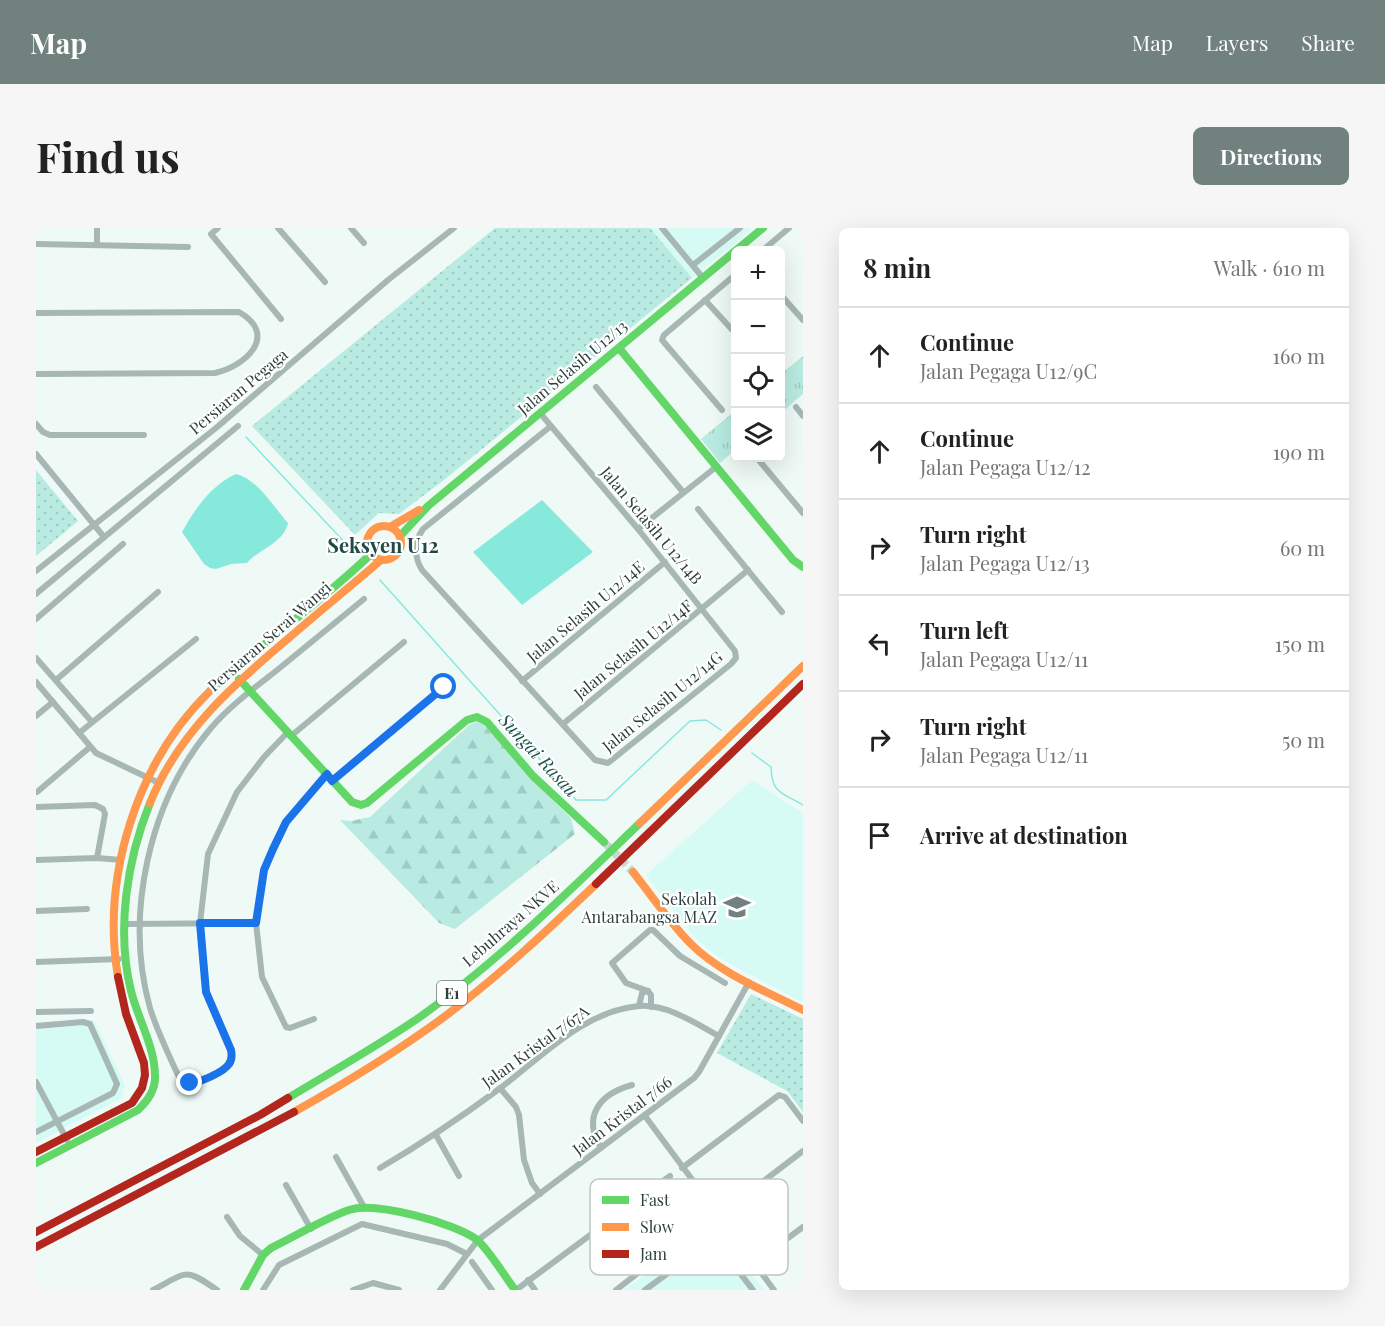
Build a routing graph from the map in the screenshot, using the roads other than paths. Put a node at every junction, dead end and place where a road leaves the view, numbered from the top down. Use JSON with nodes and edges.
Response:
{"nodes":[{"id":1,"x":97,"y":228,"type":"edge"},
{"id":2,"x":218,"y":228,"type":"edge"},
{"id":3,"x":278,"y":228,"type":"edge"},
{"id":4,"x":351,"y":228,"type":"edge"},
{"id":5,"x":454,"y":228,"type":"edge"},
{"id":6,"x":662,"y":228,"type":"edge"},
{"id":7,"x":740,"y":228,"type":"edge"},
{"id":8,"x":763,"y":228,"type":"edge"},
{"id":9,"x":789,"y":228,"type":"edge"},
{"id":10,"x":364,"y":243,"type":"dead end"},
{"id":11,"x":36,"y":244,"type":"edge"},
{"id":12,"x":97,"y":245,"type":"junction"},
{"id":13,"x":745,"y":246,"type":"edge"},
{"id":14,"x":768,"y":246,"type":"edge"},
{"id":15,"x":188,"y":247,"type":"dead end"},
{"id":16,"x":731,"y":257,"type":"edge"},
{"id":17,"x":693,"y":265,"type":"junction"},
{"id":18,"x":731,"y":277,"type":"edge"},
{"id":19,"x":703,"y":278,"type":"junction"},
{"id":20,"x":325,"y":282,"type":"dead end"},
{"id":21,"x":705,"y":300,"type":"junction"},
{"id":22,"x":785,"y":300,"type":"edge"},
{"id":23,"x":36,"y":313,"type":"edge"},
{"id":24,"x":281,"y":319,"type":"dead end"},
{"id":25,"x":803,"y":320,"type":"edge"},
{"id":26,"x":731,"y":329,"type":"edge"},
{"id":27,"x":620,"y":348,"type":"junction"},
{"id":28,"x":36,"y":374,"type":"edge"},
{"id":29,"x":596,"y":387,"type":"dead end"},
{"id":30,"x":796,"y":407,"type":"dead end"},
{"id":31,"x":722,"y":410,"type":"dead end"},
{"id":32,"x":540,"y":413,"type":"junction"},
{"id":33,"x":803,"y":416,"type":"edge"},
{"id":34,"x":36,"y":424,"type":"edge"},
{"id":35,"x":238,"y":426,"type":"dead end"},
{"id":36,"x":551,"y":426,"type":"junction"},
{"id":37,"x":144,"y":435,"type":"dead end"},
{"id":38,"x":36,"y":454,"type":"edge"},
{"id":39,"x":760,"y":462,"type":"edge"},
{"id":40,"x":716,"y":467,"type":"junction"},
{"id":41,"x":683,"y":492,"type":"junction"},
{"id":42,"x":428,"y":506,"type":"junction"},
{"id":43,"x":698,"y":509,"type":"dead end"},
{"id":44,"x":803,"y":513,"type":"edge"},
{"id":45,"x":93,"y":524,"type":"junction"},
{"id":46,"x":390,"y":527,"type":"junction"},
{"id":47,"x":638,"y":529,"type":"junction"},
{"id":48,"x":400,"y":536,"type":"junction"},
{"id":49,"x":104,"y":537,"type":"junction"},
{"id":50,"x":123,"y":544,"type":"dead end"},
{"id":51,"x":370,"y":555,"type":"junction"},
{"id":52,"x":381,"y":560,"type":"junction"},
{"id":53,"x":665,"y":562,"type":"junction"},
{"id":54,"x":803,"y":567,"type":"edge"},
{"id":55,"x":36,"y":570,"type":"edge"},
{"id":56,"x":748,"y":570,"type":"junction"},
{"id":57,"x":158,"y":592,"type":"dead end"},
{"id":58,"x":36,"y":594,"type":"edge"},
{"id":59,"x":364,"y":599,"type":"dead end"},
{"id":60,"x":703,"y":609,"type":"junction"},
{"id":61,"x":782,"y":612,"type":"dead end"},
{"id":62,"x":36,"y":619,"type":"edge"},
{"id":63,"x":196,"y":639,"type":"dead end"},
{"id":64,"x":404,"y":642,"type":"dead end"},
{"id":65,"x":36,"y":658,"type":"edge"},
{"id":66,"x":736,"y":658,"type":"joint"},
{"id":67,"x":803,"y":666,"type":"edge"},
{"id":68,"x":239,"y":679,"type":"junction"},
{"id":69,"x":56,"y":680,"type":"junction"},
{"id":70,"x":522,"y":681,"type":"junction"},
{"id":71,"x":36,"y":682,"type":"edge"},
{"id":72,"x":803,"y":684,"type":"edge"},
{"id":73,"x":444,"y":687,"type":"dead end"},
{"id":74,"x":250,"y":691,"type":"junction"},
{"id":75,"x":53,"y":702,"type":"junction"},
{"id":76,"x":36,"y":716,"type":"edge"},
{"id":77,"x":93,"y":723,"type":"junction"},
{"id":78,"x":562,"y":724,"type":"junction"},
{"id":79,"x":79,"y":733,"type":"junction"},
{"id":80,"x":289,"y":734,"type":"junction"},
{"id":81,"x":90,"y":747,"type":"junction"},
{"id":82,"x":329,"y":777,"type":"junction"},
{"id":83,"x":147,"y":779,"type":"junction"},
{"id":84,"x":159,"y":783,"type":"junction"},
{"id":85,"x":37,"y":792,"type":"edge"},
{"id":86,"x":36,"y":807,"type":"edge"},
{"id":87,"x":604,"y":842,"type":"tunnel mouth"},
{"id":88,"x":97,"y":858,"type":"junction"},
{"id":89,"x":36,"y":860,"type":"edge"},
{"id":90,"x":121,"y":860,"type":"junction"},
{"id":91,"x":633,"y":872,"type":"tunnel mouth"},
{"id":92,"x":87,"y":909,"type":"dead end"},
{"id":93,"x":36,"y":911,"type":"edge"},
{"id":94,"x":200,"y":923,"type":"junction"},
{"id":95,"x":256,"y":923,"type":"junction"},
{"id":96,"x":125,"y":924,"type":"junction"},
{"id":97,"x":141,"y":924,"type":"junction"},
{"id":98,"x":127,"y":959,"type":"junction"},
{"id":99,"x":115,"y":960,"type":"junction"},
{"id":100,"x":36,"y":962,"type":"edge"},
{"id":101,"x":749,"y":982,"type":"junction"},
{"id":102,"x":725,"y":983,"type":"dead end"},
{"id":103,"x":648,"y":991,"type":"junction"},
{"id":104,"x":639,"y":1006,"type":"junction"},
{"id":105,"x":651,"y":1007,"type":"junction"},
{"id":106,"x":803,"y":1010,"type":"edge"},
{"id":107,"x":91,"y":1011,"type":"dead end"},
{"id":108,"x":36,"y":1012,"type":"edge"},
{"id":109,"x":314,"y":1019,"type":"dead end"},
{"id":110,"x":36,"y":1026,"type":"edge"},
{"id":111,"x":719,"y":1036,"type":"junction"},
{"id":112,"x":36,"y":1082,"type":"edge"},
{"id":113,"x":632,"y":1084,"type":"dead end"},
{"id":114,"x":500,"y":1088,"type":"junction"},
{"id":115,"x":645,"y":1116,"type":"junction"},
{"id":116,"x":803,"y":1121,"type":"edge"},
{"id":117,"x":56,"y":1122,"type":"junction"},
{"id":118,"x":36,"y":1132,"type":"edge"},
{"id":119,"x":436,"y":1135,"type":"junction"},
{"id":120,"x":67,"y":1141,"type":"junction"},
{"id":121,"x":601,"y":1148,"type":"junction"},
{"id":122,"x":36,"y":1152,"type":"edge"},
{"id":123,"x":803,"y":1152,"type":"edge"},
{"id":124,"x":336,"y":1157,"type":"dead end"},
{"id":125,"x":36,"y":1163,"type":"edge"},
{"id":126,"x":380,"y":1168,"type":"dead end"},
{"id":127,"x":682,"y":1168,"type":"junction"},
{"id":128,"x":459,"y":1176,"type":"dead end"},
{"id":129,"x":670,"y":1176,"type":"dead end"},
{"id":130,"x":666,"y":1179,"type":"edge"},
{"id":131,"x":691,"y":1179,"type":"edge"},
{"id":132,"x":767,"y":1179,"type":"edge"},
{"id":133,"x":286,"y":1185,"type":"dead end"},
{"id":134,"x":540,"y":1194,"type":"junction"},
{"id":135,"x":364,"y":1207,"type":"junction"},
{"id":136,"x":227,"y":1217,"type":"dead end"},
{"id":137,"x":803,"y":1227,"type":"edge"},
{"id":138,"x":311,"y":1229,"type":"junction"},
{"id":139,"x":36,"y":1232,"type":"edge"},
{"id":140,"x":590,"y":1234,"type":"edge"},
{"id":141,"x":788,"y":1238,"type":"edge"},
{"id":142,"x":478,"y":1240,"type":"junction"},
{"id":143,"x":36,"y":1247,"type":"edge"},
{"id":144,"x":467,"y":1254,"type":"junction"},
{"id":145,"x":263,"y":1256,"type":"junction"},
{"id":146,"x":472,"y":1262,"type":"dead end"},
{"id":147,"x":636,"y":1275,"type":"edge"},
{"id":148,"x":665,"y":1275,"type":"edge"},
{"id":149,"x":741,"y":1275,"type":"edge"},
{"id":150,"x":763,"y":1275,"type":"edge"},
{"id":151,"x":528,"y":1280,"type":"junction"},
{"id":152,"x":153,"y":1290,"type":"edge"},
{"id":153,"x":217,"y":1290,"type":"edge"},
{"id":154,"x":244,"y":1290,"type":"edge"},
{"id":155,"x":263,"y":1290,"type":"edge"},
{"id":156,"x":353,"y":1290,"type":"edge"},
{"id":157,"x":399,"y":1290,"type":"edge"},
{"id":158,"x":440,"y":1290,"type":"edge"},
{"id":159,"x":492,"y":1290,"type":"edge"},
{"id":160,"x":515,"y":1290,"type":"edge"},
{"id":161,"x":535,"y":1290,"type":"edge"},
{"id":162,"x":616,"y":1290,"type":"edge"},
{"id":163,"x":645,"y":1290,"type":"edge"},
{"id":164,"x":753,"y":1290,"type":"edge"},
{"id":165,"x":774,"y":1290,"type":"edge"}],
"edges":[{"from":1,"to":12,"type":"street"},
{"from":2,"to":24,"type":"street"},
{"from":3,"to":20,"type":"street"},
{"from":4,"to":10,"type":"street"},
{"from":5,"to":45,"type":"street","name":"Persiaran Pegaga"},
{"from":6,"to":17,"type":"street"},
{"from":7,"to":17,"type":"street"},
{"from":8,"to":13,"type":"main road","name":"Jalan Selasih U12/13"},
{"from":9,"to":14,"type":"street"},
{"from":11,"to":12,"type":"street"},
{"from":12,"to":15,"type":"street"},
{"from":16,"to":19,"type":"main road","name":"Jalan Selasih U12/13"},
{"from":17,"to":19,"type":"street"},
{"from":18,"to":21,"type":"street"},
{"from":19,"to":27,"type":"main road","name":"Jalan Selasih U12/13"},
{"from":21,"to":26,"type":"street"},
{"from":21,"to":31,"type":"street"},
{"from":22,"to":25,"type":"street"},
{"from":23,"to":28,"type":"street"},
{"from":27,"to":32,"type":"main road","name":"Jalan Selasih U12/13"},
{"from":27,"to":40,"type":"main road"},
{"from":29,"to":41,"type":"street"},
{"from":30,"to":33,"type":"street"},
{"from":32,"to":36,"type":"street","name":"Jalan Selasih U12/14B"},
{"from":32,"to":42,"type":"main road","name":"Jalan Selasih U12/13"},
{"from":34,"to":37,"type":"street"},
{"from":35,"to":49,"type":"street","name":"Persiaran Pegaga"},
{"from":36,"to":47,"type":"street","name":"Jalan Selasih U12/14B"},
{"from":36,"to":70,"type":"street"},
{"from":38,"to":45,"type":"street"},
{"from":39,"to":44,"type":"street"},
{"from":40,"to":41,"type":"street"},
{"from":40,"to":54,"type":"main road"},
{"from":41,"to":47,"type":"street"},
{"from":42,"to":46,"type":"main road","name":"Jalan Selasih U12/13"},
{"from":42,"to":48,"type":"main road","name":"Jalan Selasih U12/13"},
{"from":43,"to":56,"type":"street"},
{"from":45,"to":49,"type":"street"},
{"from":45,"to":55,"type":"street","name":"Persiaran Pegaga"},
{"from":46,"to":48,"type":"main road"},
{"from":46,"to":51,"type":"main road"},
{"from":47,"to":53,"type":"street","name":"Jalan Selasih U12/14B"},
{"from":48,"to":52,"type":"main road"},
{"from":49,"to":58,"type":"street","name":"Persiaran Pegaga"},
{"from":50,"to":62,"type":"street"},
{"from":51,"to":52,"type":"main road"},
{"from":51,"to":83,"type":"main road","name":"Persiaran Serai Wangi"},
{"from":52,"to":68,"type":"main road","name":"Persiaran Serai Wangi"},
{"from":53,"to":60,"type":"street","name":"Jalan Selasih U12/14B"},
{"from":53,"to":70,"type":"street","name":"Jalan Selasih U12/14E"},
{"from":56,"to":60,"type":"street","name":"Jalan Selasih U12/14F"},
{"from":56,"to":61,"type":"street"},
{"from":57,"to":69,"type":"street"},
{"from":59,"to":74,"type":"street"},
{"from":60,"to":66,"type":"street","name":"Jalan Selasih U12/14B"},
{"from":60,"to":78,"type":"street","name":"Jalan Selasih U12/14F"},
{"from":63,"to":77,"type":"street"},
{"from":64,"to":80,"type":"street"},
{"from":65,"to":69,"type":"street"},
{"from":66,"to":78,"type":"street","name":"Jalan Selasih U12/14G"},
{"from":67,"to":139,"type":"main road","name":"Lebuhraya NKVE","number":"E1"},
{"from":68,"to":74,"type":"main road"},
{"from":68,"to":84,"type":"main road","name":"Persiaran Serai Wangi"},
{"from":69,"to":77,"type":"street"},
{"from":70,"to":78,"type":"street"},
{"from":71,"to":75,"type":"street"},
{"from":72,"to":143,"type":"main road","name":"Lebuhraya NKVE","number":"E1"},
{"from":73,"to":82,"type":"street"},
{"from":74,"to":80,"type":"main road"},
{"from":74,"to":97,"type":"street"},
{"from":75,"to":76,"type":"street"},
{"from":75,"to":79,"type":"street"},
{"from":77,"to":79,"type":"street"},
{"from":79,"to":81,"type":"street"},
{"from":80,"to":82,"type":"main road"},
{"from":80,"to":94,"type":"street"},
{"from":81,"to":83,"type":"street"},
{"from":81,"to":85,"type":"street"},
{"from":82,"to":87,"type":"main road"},
{"from":82,"to":95,"type":"street"},
{"from":83,"to":84,"type":"street"},
{"from":83,"to":90,"type":"main road","name":"Persiaran Serai Wangi"},
{"from":84,"to":96,"type":"main road","name":"Persiaran Serai Wangi"},
{"from":86,"to":88,"type":"street"},
{"from":88,"to":89,"type":"street"},
{"from":88,"to":90,"type":"street"},
{"from":90,"to":99,"type":"main road","name":"Persiaran Serai Wangi"},
{"from":91,"to":101,"type":"main road"},
{"from":92,"to":93,"type":"street"},
{"from":94,"to":95,"type":"street"},
{"from":94,"to":97,"type":"street"},
{"from":94,"to":97,"type":"street"},
{"from":95,"to":109,"type":"street"},
{"from":96,"to":97,"type":"street"},
{"from":96,"to":98,"type":"main road","name":"Persiaran Serai Wangi"},
{"from":98,"to":99,"type":"street"},
{"from":98,"to":120,"type":"main road","name":"Persiaran Serai Wangi"},
{"from":99,"to":100,"type":"street"},
{"from":99,"to":120,"type":"main road","name":"Persiaran Serai Wangi"},
{"from":101,"to":106,"type":"main road"},
{"from":101,"to":111,"type":"street","name":"Jalan Kristal 7/66"},
{"from":102,"to":103,"type":"street"},
{"from":103,"to":104,"type":"street"},
{"from":103,"to":105,"type":"street"},
{"from":104,"to":105,"type":"street","name":"Jalan Kristal 7/67A"},
{"from":104,"to":114,"type":"street","name":"Jalan Kristal 7/67A"},
{"from":105,"to":111,"type":"street","name":"Jalan Kristal 7/67A"},
{"from":107,"to":108,"type":"street"},
{"from":110,"to":117,"type":"street"},
{"from":111,"to":115,"type":"street","name":"Jalan Kristal 7/66"},
{"from":112,"to":117,"type":"street"},
{"from":113,"to":121,"type":"street"},
{"from":114,"to":119,"type":"street","name":"Jalan Kristal 7/67A"},
{"from":114,"to":134,"type":"street"},
{"from":115,"to":121,"type":"street","name":"Jalan Kristal 7/66"},
{"from":115,"to":127,"type":"street"},
{"from":116,"to":127,"type":"street"},
{"from":117,"to":118,"type":"street"},
{"from":117,"to":120,"type":"street"},
{"from":119,"to":126,"type":"street","name":"Jalan Kristal 7/67A"},
{"from":119,"to":128,"type":"street"},
{"from":120,"to":122,"type":"main road","name":"Persiaran Serai Wangi"},
{"from":120,"to":125,"type":"main road","name":"Persiaran Serai Wangi"},
{"from":121,"to":134,"type":"street","name":"Jalan Kristal 7/66"},
{"from":123,"to":132,"type":"street"},
{"from":124,"to":135,"type":"street"},
{"from":127,"to":131,"type":"street"},
{"from":129,"to":130,"type":"street"},
{"from":133,"to":138,"type":"street"},
{"from":134,"to":142,"type":"street","name":"Jalan Kristal 7/66"},
{"from":135,"to":138,"type":"main road"},
{"from":135,"to":142,"type":"main road"},
{"from":136,"to":145,"type":"street"},
{"from":137,"to":141,"type":"street"},
{"from":138,"to":145,"type":"main road"},
{"from":140,"to":151,"type":"street"},
{"from":142,"to":144,"type":"street","name":"Jalan Kristal 7/66"},
{"from":142,"to":160,"type":"main road"},
{"from":144,"to":155,"type":"street"},
{"from":144,"to":158,"type":"street","name":"Jalan Kristal 7/66"},
{"from":145,"to":154,"type":"main road"},
{"from":146,"to":159,"type":"street"},
{"from":147,"to":162,"type":"street"},
{"from":148,"to":163,"type":"street"},
{"from":149,"to":164,"type":"street"},
{"from":150,"to":165,"type":"street"},
{"from":151,"to":160,"type":"street"},
{"from":151,"to":161,"type":"street"},
{"from":152,"to":153,"type":"street"},
{"from":156,"to":157,"type":"street"}]}
